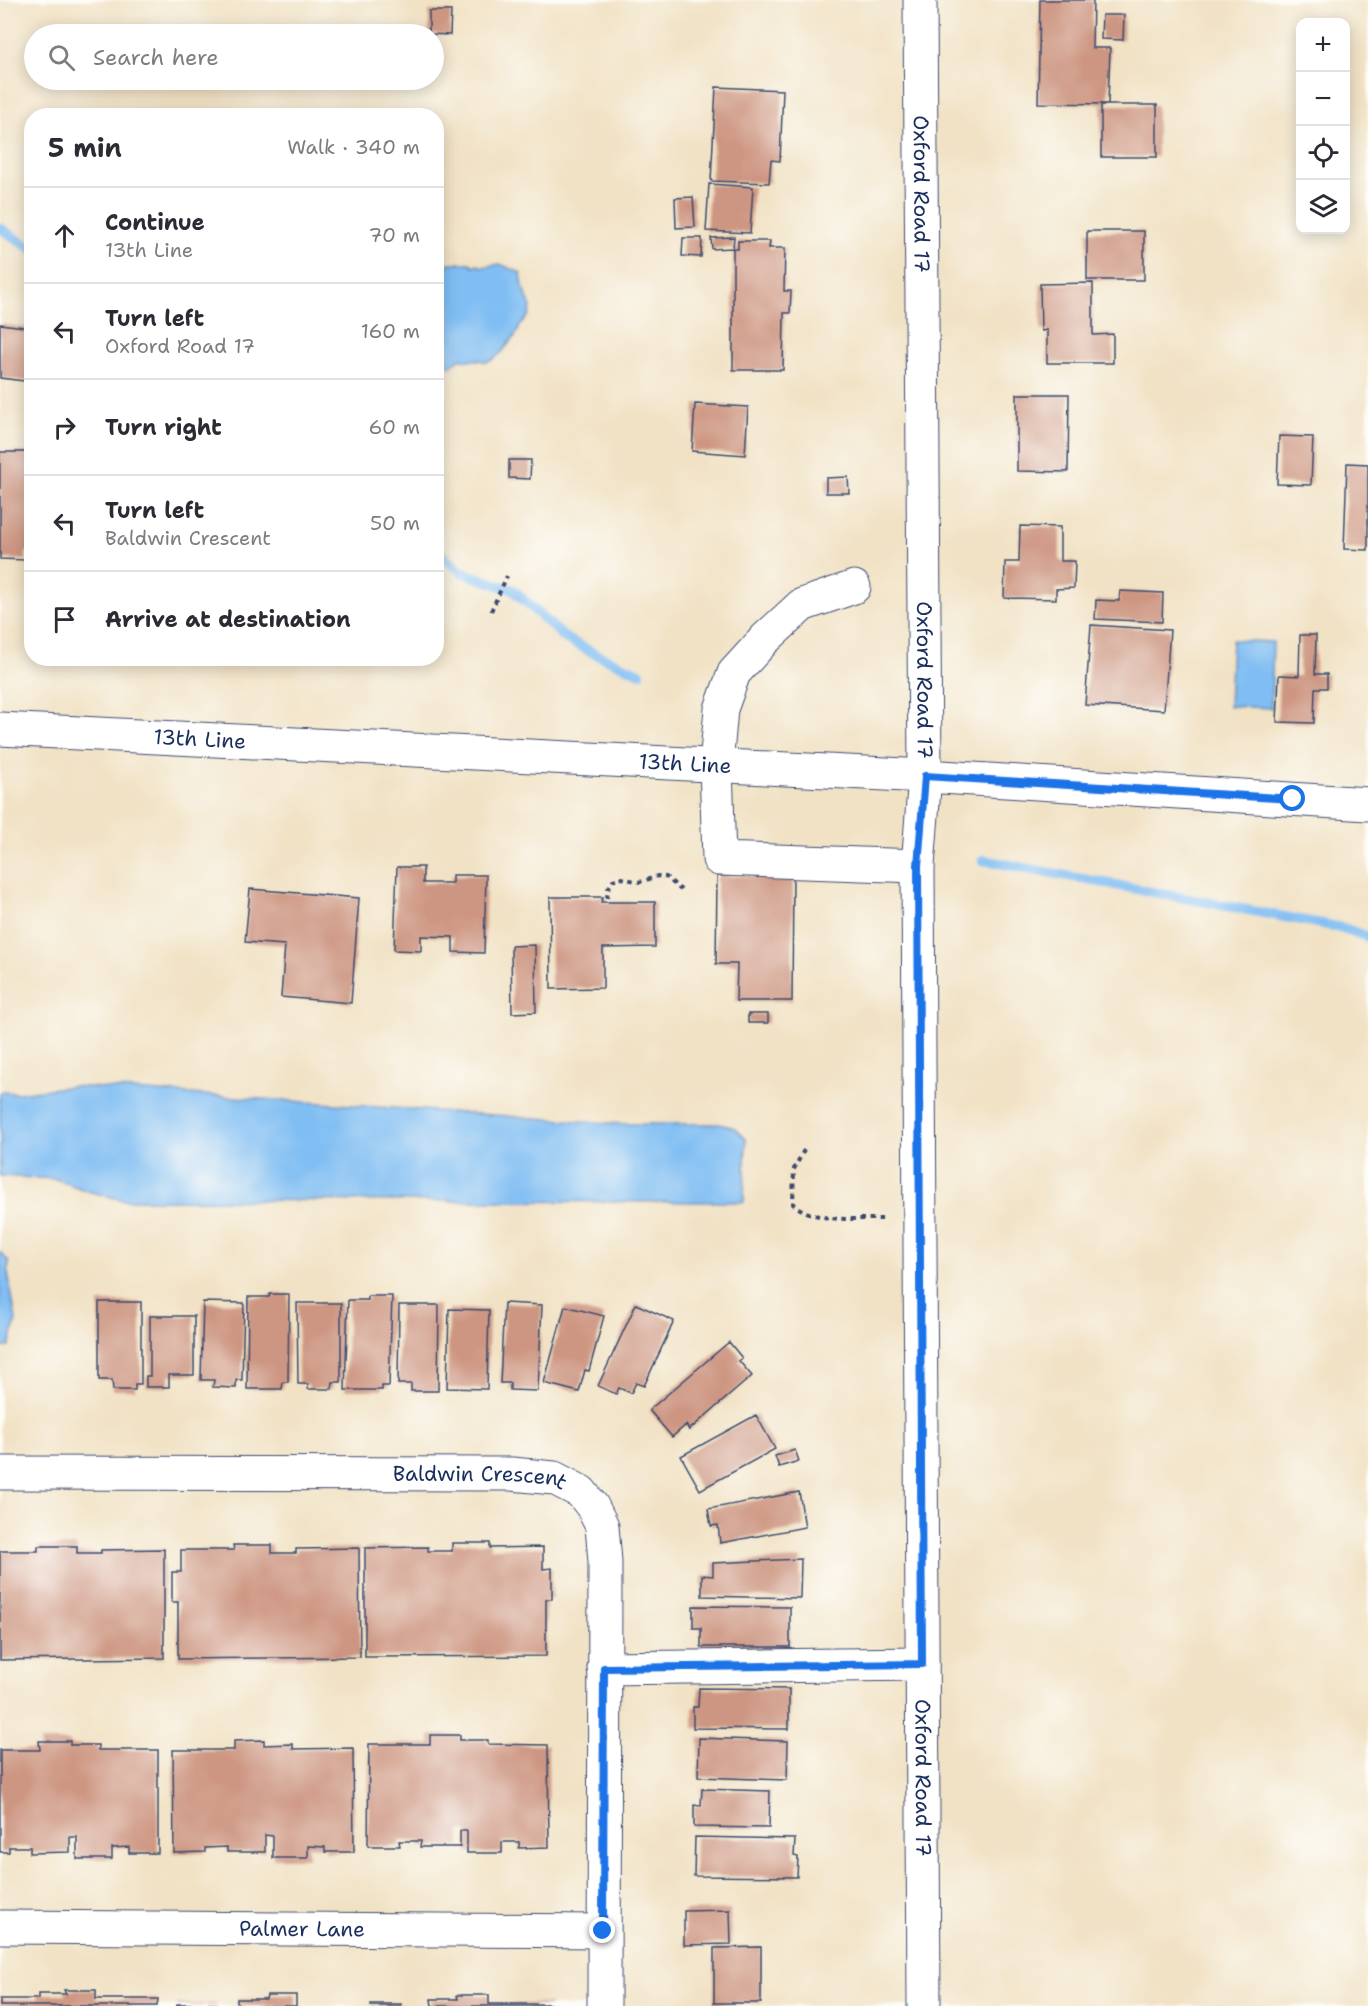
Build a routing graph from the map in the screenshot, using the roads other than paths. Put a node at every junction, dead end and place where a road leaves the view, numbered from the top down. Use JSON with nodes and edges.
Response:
{"nodes":[{"id":1,"x":920,"y":0,"type":"edge"},
{"id":2,"x":855,"y":587,"type":"dead end"},
{"id":3,"x":0,"y":729,"type":"edge"},
{"id":4,"x":716,"y":765,"type":"junction"},
{"id":5,"x":925,"y":776,"type":"junction"},
{"id":6,"x":1368,"y":804,"type":"edge"},
{"id":7,"x":918,"y":866,"type":"junction"},
{"id":8,"x":0,"y":1473,"type":"edge"},
{"id":9,"x":922,"y":1664,"type":"junction"},
{"id":10,"x":604,"y":1668,"type":"junction"},
{"id":11,"x":0,"y":1927,"type":"edge"},
{"id":12,"x":603,"y":1931,"type":"junction"},
{"id":13,"x":604,"y":2006,"type":"edge"},
{"id":14,"x":924,"y":2006,"type":"edge"}],
"edges":[{"from":1,"to":5,"type":"main road","name":"Oxford Road 17"},
{"from":2,"to":4,"type":"main road"},
{"from":3,"to":4,"type":"main road","name":"13th Line"},
{"from":4,"to":5,"type":"main road","name":"13th Line"},
{"from":4,"to":7,"type":"main road"},
{"from":5,"to":6,"type":"main road","name":"13th Line"},
{"from":5,"to":7,"type":"main road","name":"Oxford Road 17"},
{"from":7,"to":9,"type":"main road","name":"Oxford Road 17"},
{"from":8,"to":10,"type":"main road","name":"Baldwin Crescent"},
{"from":9,"to":10,"type":"main road"},
{"from":9,"to":14,"type":"main road","name":"Oxford Road 17"},
{"from":10,"to":12,"type":"main road","name":"Baldwin Crescent"},
{"from":11,"to":12,"type":"main road","name":"Palmer Lane"},
{"from":12,"to":13,"type":"main road","name":"Baldwin Crescent"}]}
